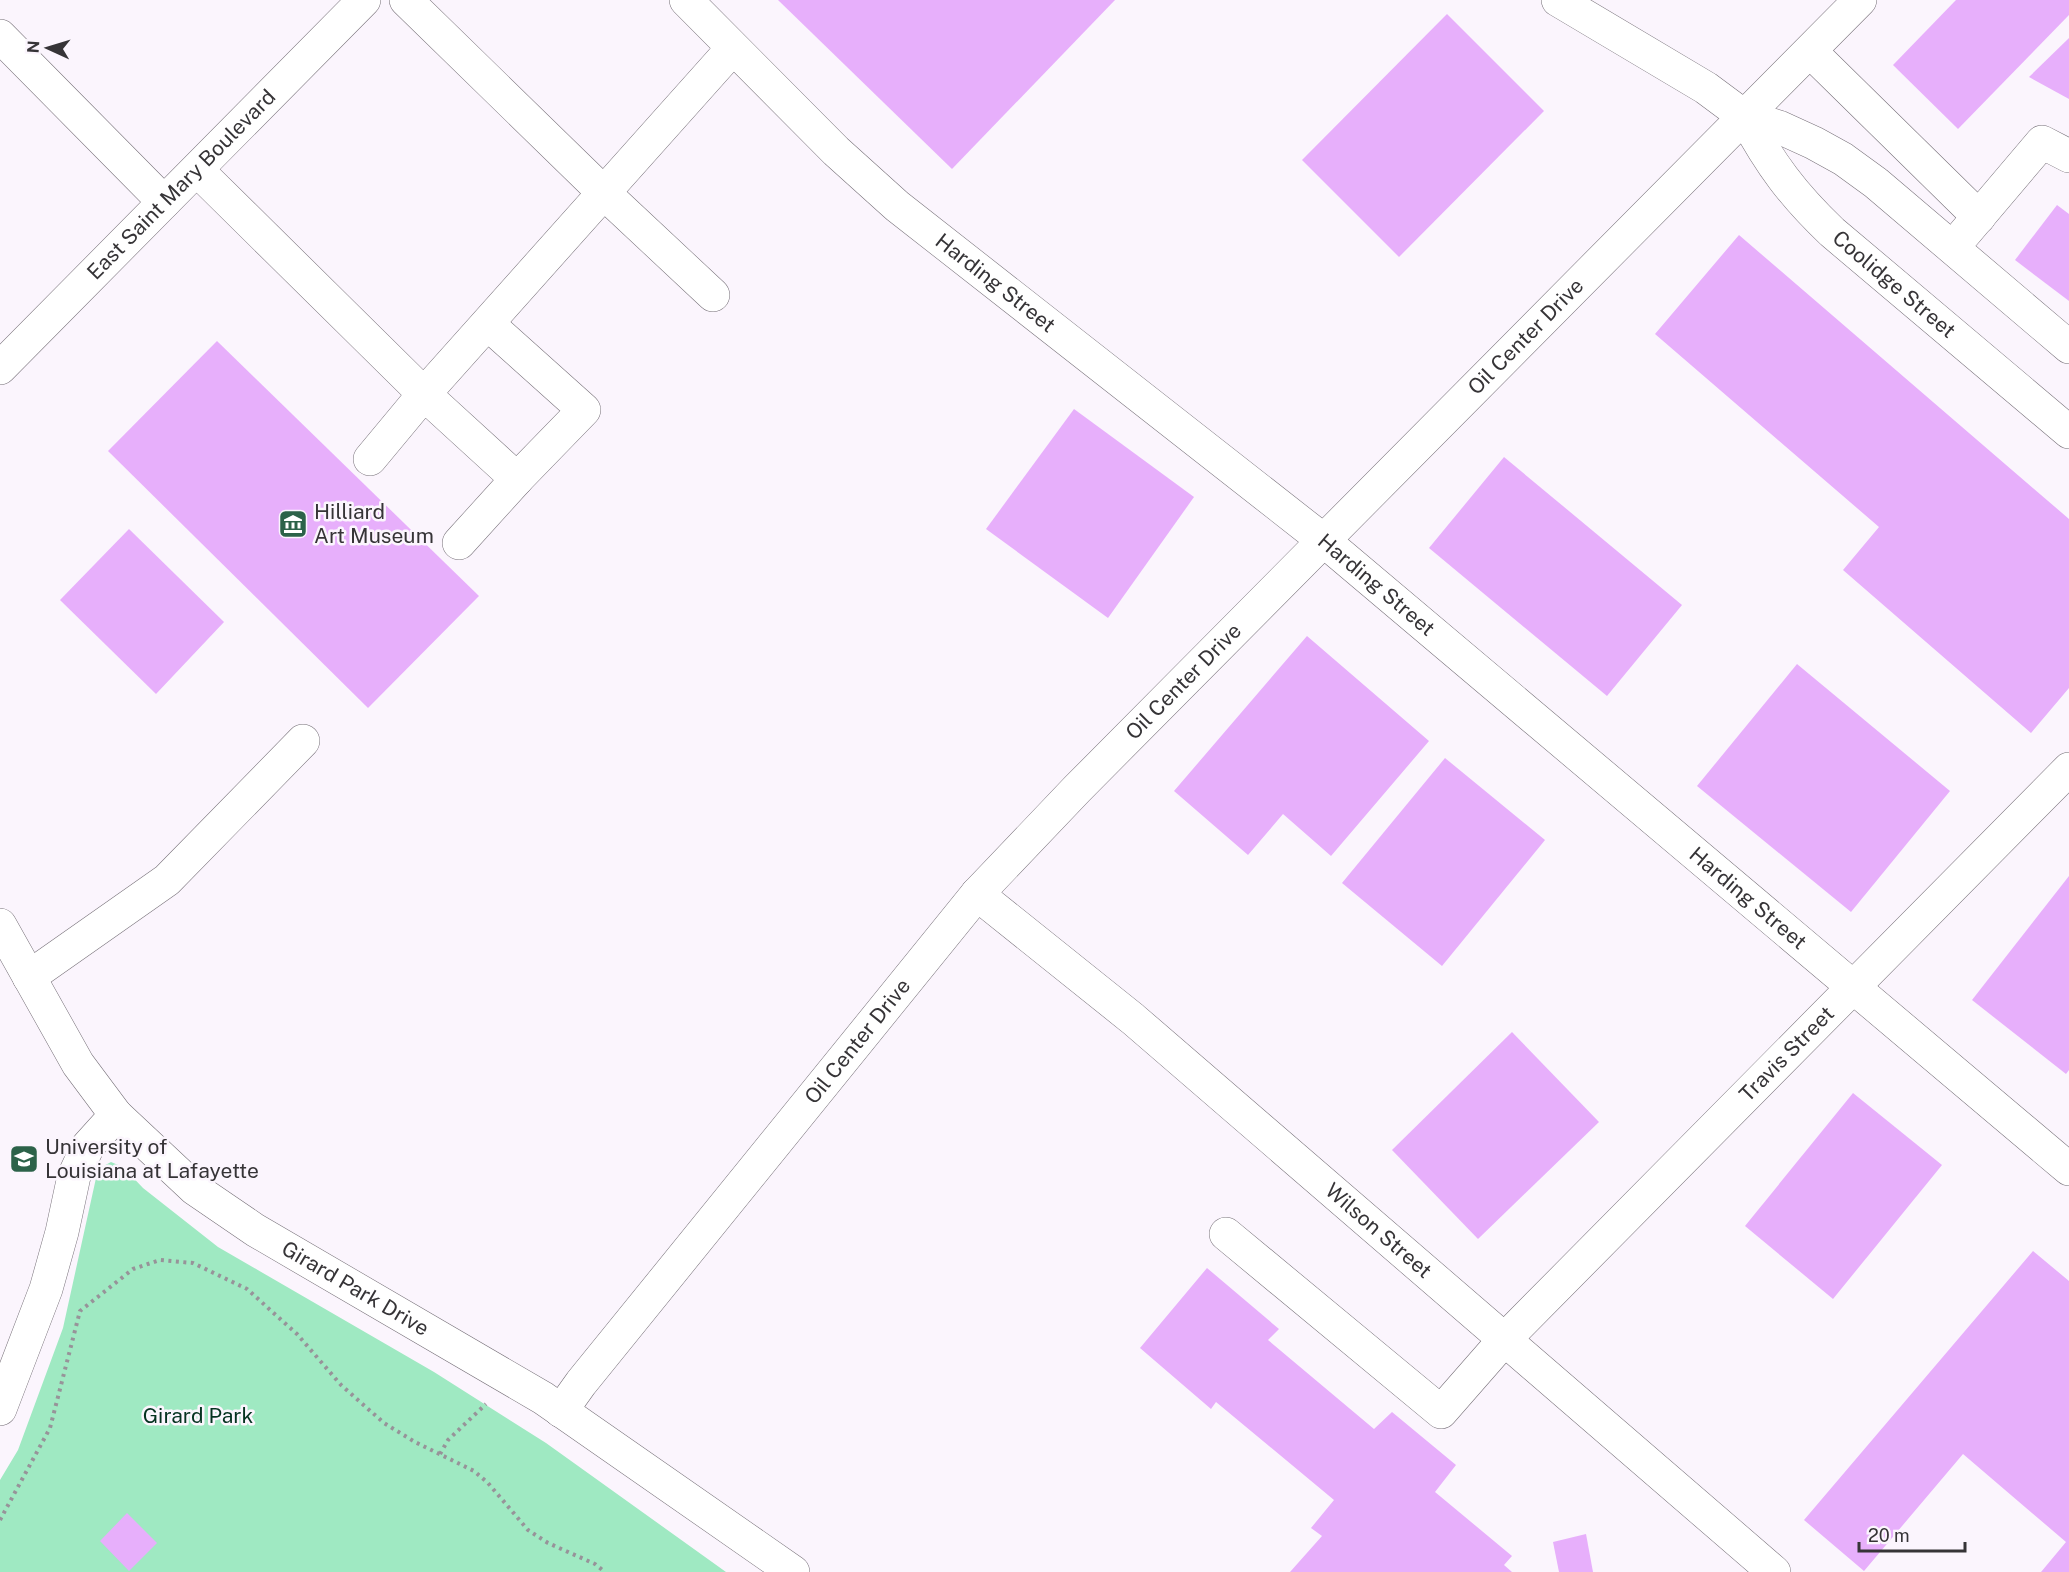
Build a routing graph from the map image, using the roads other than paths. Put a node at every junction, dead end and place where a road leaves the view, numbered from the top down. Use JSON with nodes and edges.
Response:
{"nodes":[{"id":1,"x":364,"y":0,"type":"edge"},
{"id":2,"x":406,"y":0,"type":"edge"},
{"id":3,"x":686,"y":0,"type":"edge"},
{"id":4,"x":1558,"y":0,"type":"edge"},
{"id":5,"x":1860,"y":0,"type":"edge"},
{"id":6,"x":0,"y":36,"type":"edge"},
{"id":7,"x":733,"y":48,"type":"junction"},
{"id":8,"x":1810,"y":51,"type":"junction"},
{"id":9,"x":1745,"y":117,"type":"junction"},
{"id":10,"x":2069,"y":156,"type":"edge"},
{"id":11,"x":197,"y":170,"type":"junction"},
{"id":12,"x":604,"y":193,"type":"junction"},
{"id":13,"x":164,"y":202,"type":"junction"},
{"id":14,"x":1979,"y":217,"type":"junction"},
{"id":15,"x":1953,"y":249,"type":"junction"},
{"id":16,"x":713,"y":295,"type":"dead end"},
{"id":17,"x":488,"y":324,"type":"junction"},
{"id":18,"x":2069,"y":347,"type":"edge"},
{"id":19,"x":0,"y":368,"type":"edge"},
{"id":20,"x":424,"y":394,"type":"junction"},
{"id":21,"x":2069,"y":432,"type":"edge"},
{"id":22,"x":370,"y":459,"type":"dead end"},
{"id":23,"x":517,"y":479,"type":"junction"},
{"id":24,"x":1323,"y":540,"type":"junction"},
{"id":25,"x":459,"y":543,"type":"dead end"},
{"id":26,"x":303,"y":741,"type":"dead end"},
{"id":27,"x":2069,"y":769,"type":"edge"},
{"id":28,"x":977,"y":894,"type":"junction"},
{"id":29,"x":0,"y":925,"type":"edge"},
{"id":30,"x":29,"y":978,"type":"junction"},
{"id":31,"x":1853,"y":986,"type":"junction"},
{"id":32,"x":116,"y":1115,"type":"junction"},
{"id":33,"x":2069,"y":1168,"type":"edge"},
{"id":34,"x":1226,"y":1234,"type":"dead end"},
{"id":35,"x":1504,"y":1340,"type":"junction"},
{"id":36,"x":0,"y":1409,"type":"edge"},
{"id":37,"x":561,"y":1411,"type":"junction"},
{"id":38,"x":793,"y":1572,"type":"edge"},
{"id":39,"x":1774,"y":1572,"type":"edge"}],
"edges":[{"from":1,"to":11,"type":"street","name":"East Saint Mary Boulevard"},
{"from":2,"to":12,"type":"street"},
{"from":3,"to":7,"type":"street","name":"Harding Street"},
{"from":4,"to":9,"type":"street","name":"Coolidge Street"},
{"from":5,"to":8,"type":"street","name":"Oil Center Drive"},
{"from":6,"to":13,"type":"street"},
{"from":7,"to":12,"type":"street"},
{"from":7,"to":24,"type":"street","name":"Harding Street"},
{"from":8,"to":9,"type":"street","name":"Oil Center Drive"},
{"from":8,"to":14,"type":"street"},
{"from":9,"to":15,"type":"street","name":"Coolidge Street"},
{"from":9,"to":21,"type":"street","name":"Coolidge Street"},
{"from":9,"to":24,"type":"street","name":"Oil Center Drive"},
{"from":10,"to":14,"type":"street"},
{"from":11,"to":13,"type":"street","name":"East Saint Mary Boulevard"},
{"from":11,"to":20,"type":"street"},
{"from":12,"to":16,"type":"street"},
{"from":12,"to":17,"type":"street"},
{"from":13,"to":19,"type":"street","name":"East Saint Mary Boulevard"},
{"from":14,"to":15,"type":"street"},
{"from":15,"to":18,"type":"street","name":"Coolidge Street"},
{"from":17,"to":20,"type":"street"},
{"from":17,"to":23,"type":"street"},
{"from":20,"to":22,"type":"street"},
{"from":20,"to":23,"type":"street"},
{"from":23,"to":25,"type":"street"},
{"from":24,"to":28,"type":"street","name":"Oil Center Drive"},
{"from":24,"to":31,"type":"street","name":"Harding Street"},
{"from":26,"to":30,"type":"street"},
{"from":27,"to":31,"type":"street","name":"Travis Street"},
{"from":28,"to":35,"type":"street","name":"Wilson Street"},
{"from":28,"to":37,"type":"street","name":"Oil Center Drive"},
{"from":29,"to":30,"type":"street","name":"Girard Park Drive"},
{"from":30,"to":32,"type":"street","name":"Girard Park Drive"},
{"from":31,"to":33,"type":"street","name":"Harding Street"},
{"from":31,"to":35,"type":"street","name":"Travis Street"},
{"from":32,"to":36,"type":"street"},
{"from":32,"to":37,"type":"street","name":"Girard Park Drive"},
{"from":34,"to":35,"type":"street","name":"Travis Street"},
{"from":35,"to":39,"type":"street","name":"Wilson Street"},
{"from":37,"to":38,"type":"street","name":"Girard Park Drive"}]}
